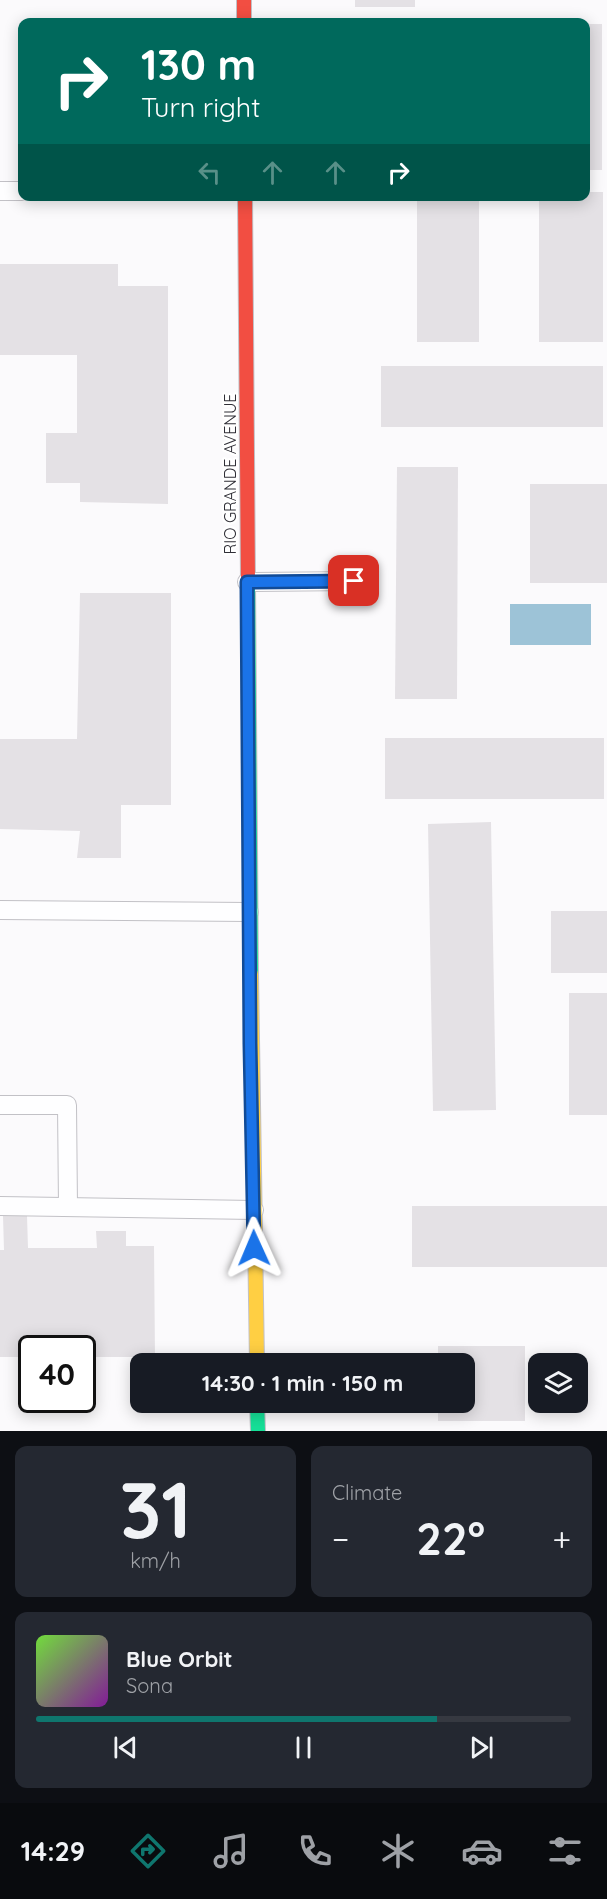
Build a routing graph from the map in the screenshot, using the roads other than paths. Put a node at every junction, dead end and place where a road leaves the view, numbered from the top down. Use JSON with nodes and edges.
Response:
{"nodes":[{"id":1,"x":244,"y":0,"type":"edge"},
{"id":2,"x":244,"y":18,"type":"edge"},
{"id":3,"x":0,"y":191,"type":"edge"},
{"id":4,"x":18,"y":191,"type":"edge"},
{"id":5,"x":245,"y":201,"type":"edge"},
{"id":6,"x":354,"y":581,"type":"dead end"},
{"id":7,"x":247,"y":582,"type":"junction"},
{"id":8,"x":0,"y":910,"type":"edge"},
{"id":9,"x":249,"y":912,"type":"junction"},
{"id":10,"x":0,"y":1105,"type":"edge"},
{"id":11,"x":0,"y":1206,"type":"edge"},
{"id":12,"x":68,"y":1207,"type":"junction"},
{"id":13,"x":254,"y":1210,"type":"junction"},
{"id":14,"x":257,"y":1353,"type":"edge"},
{"id":15,"x":257,"y":1413,"type":"edge"},
{"id":16,"x":258,"y":1431,"type":"edge"}],
"edges":[{"from":1,"to":2,"type":"street"},
{"from":3,"to":4,"type":"lane"},
{"from":5,"to":7,"type":"street","name":"RIO GRANDE AVENUE"},
{"from":6,"to":7,"type":"lane"},
{"from":7,"to":9,"type":"street","name":"RIO GRANDE AVENUE"},
{"from":8,"to":9,"type":"lane"},
{"from":9,"to":13,"type":"street","name":"RIO GRANDE AVENUE"},
{"from":10,"to":12,"type":"lane"},
{"from":11,"to":12,"type":"lane"},
{"from":12,"to":13,"type":"lane"},
{"from":13,"to":14,"type":"street","name":"RIO GRANDE AVENUE"},
{"from":15,"to":16,"type":"street"}]}
